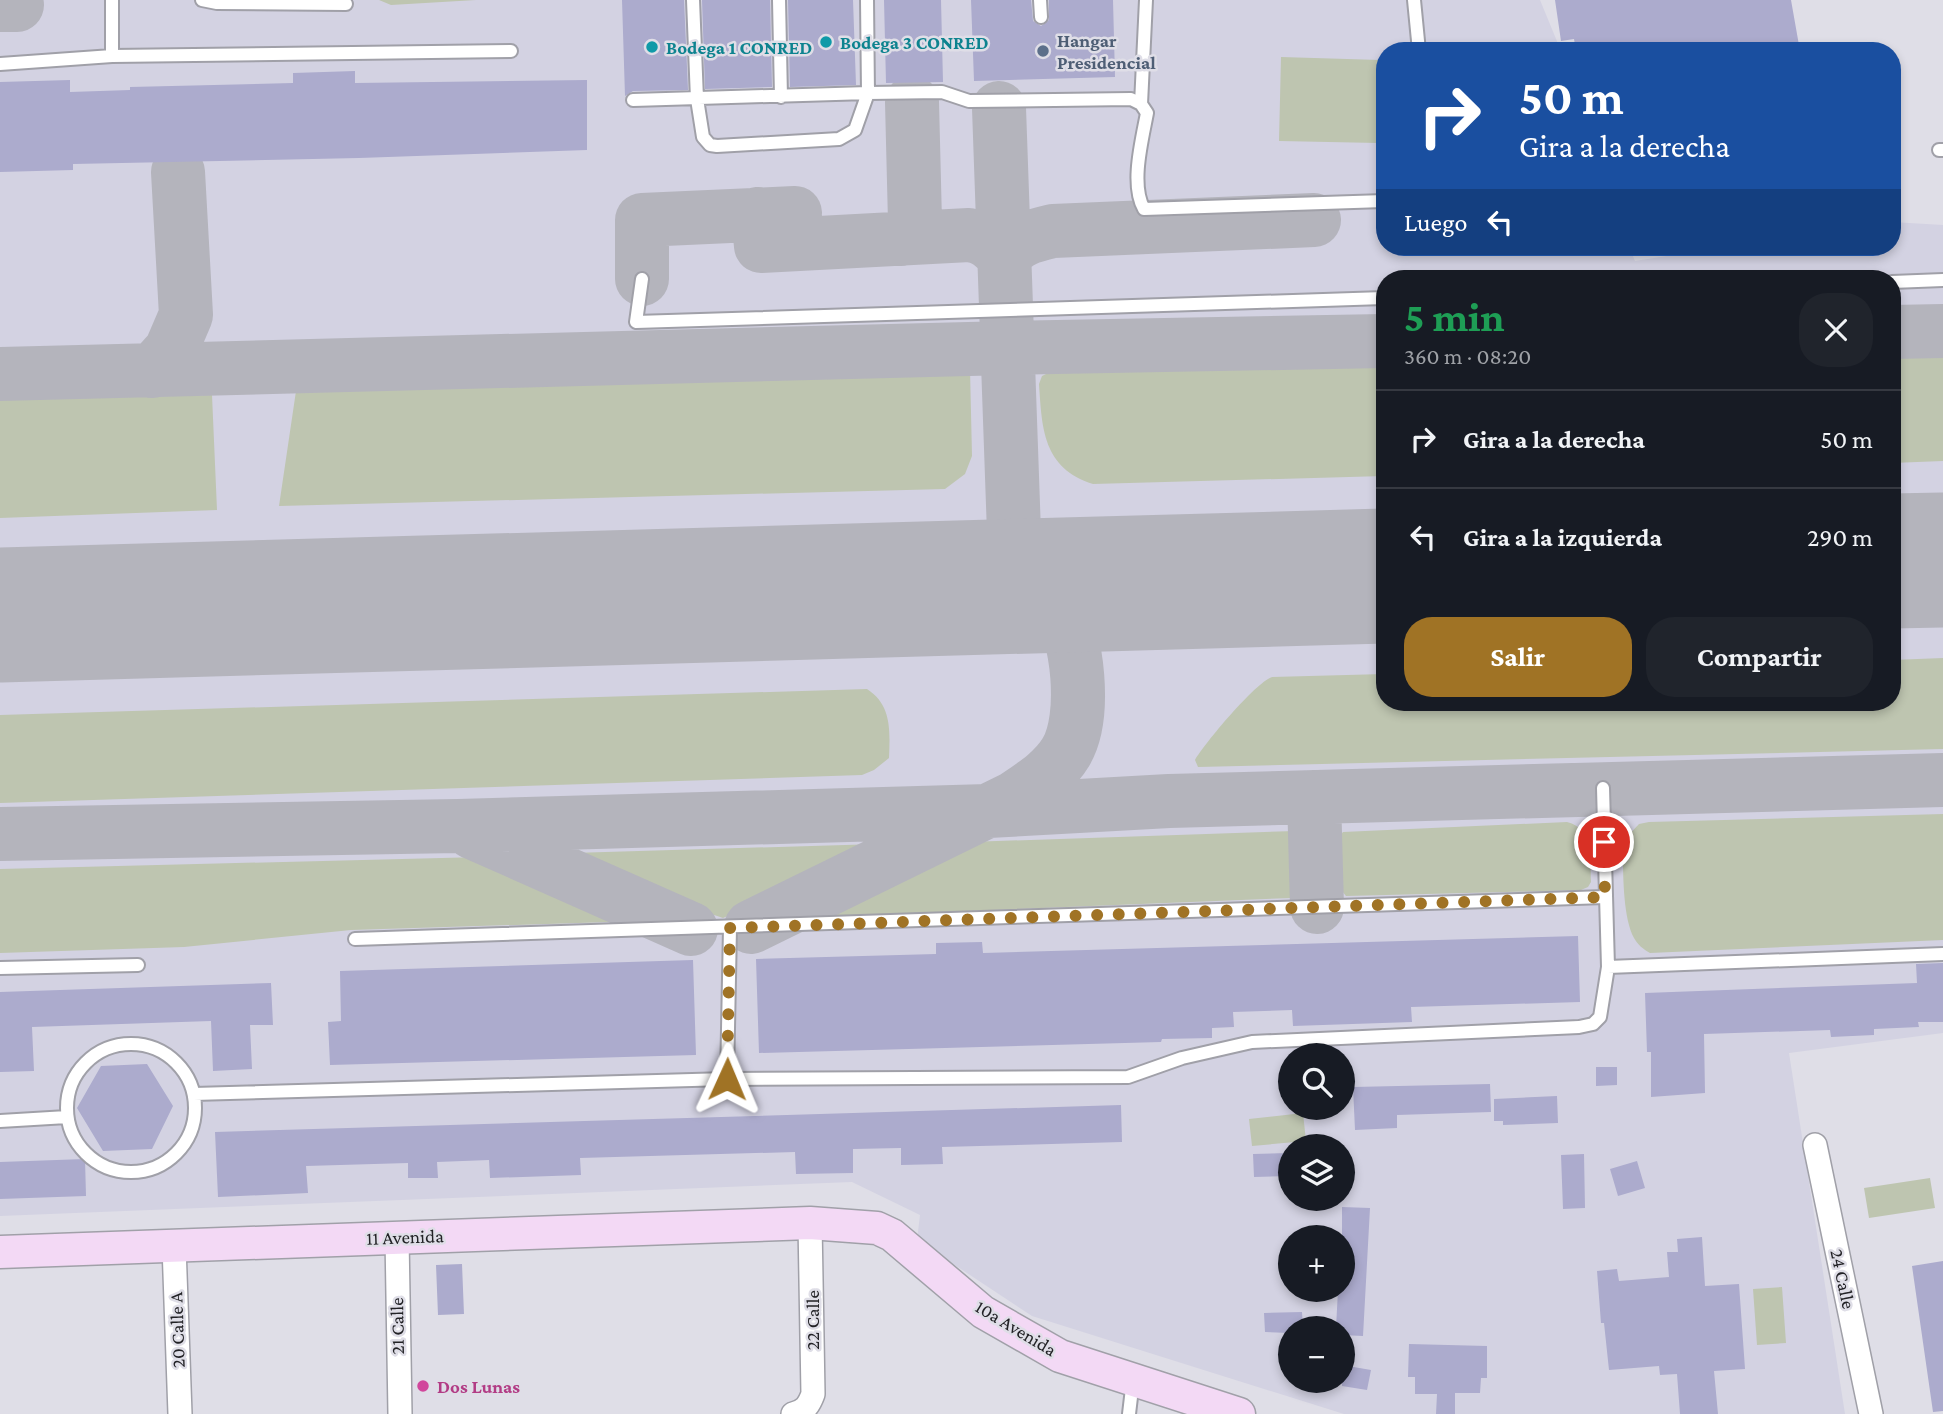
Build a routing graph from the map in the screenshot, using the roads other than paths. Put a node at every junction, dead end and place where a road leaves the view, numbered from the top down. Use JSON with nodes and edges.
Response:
{"nodes":[{"id":1,"x":111,"y":0,"type":"edge"},
{"id":2,"x":202,"y":0,"type":"edge"},
{"id":3,"x":693,"y":0,"type":"edge"},
{"id":4,"x":779,"y":0,"type":"edge"},
{"id":5,"x":867,"y":0,"type":"edge"},
{"id":6,"x":1041,"y":0,"type":"edge"},
{"id":7,"x":1146,"y":0,"type":"edge"},
{"id":8,"x":1414,"y":0,"type":"edge"},
{"id":9,"x":346,"y":4,"type":"dead end"},
{"id":10,"x":1041,"y":17,"type":"dead end"},
{"id":11,"x":1418,"y":42,"type":"edge"},
{"id":12,"x":510,"y":51,"type":"dead end"},
{"id":13,"x":112,"y":56,"type":"junction"},
{"id":14,"x":0,"y":64,"type":"edge"},
{"id":15,"x":868,"y":93,"type":"junction"},
{"id":16,"x":781,"y":97,"type":"junction"},
{"id":17,"x":697,"y":99,"type":"junction"},
{"id":18,"x":633,"y":100,"type":"dead end"},
{"id":19,"x":1141,"y":104,"type":"junction"},
{"id":20,"x":1376,"y":201,"type":"edge"},
{"id":21,"x":642,"y":279,"type":"dead end"},
{"id":22,"x":1943,"y":280,"type":"edge"},
{"id":23,"x":1901,"y":282,"type":"edge"},
{"id":24,"x":1376,"y":298,"type":"edge"},
{"id":25,"x":1602,"y":788,"type":"dead end"},
{"id":26,"x":1605,"y":897,"type":"junction"},
{"id":27,"x":730,"y":928,"type":"junction"},
{"id":28,"x":355,"y":939,"type":"dead end"},
{"id":29,"x":1943,"y":954,"type":"edge"},
{"id":30,"x":138,"y":965,"type":"dead end"},
{"id":31,"x":1608,"y":967,"type":"junction"},
{"id":32,"x":0,"y":968,"type":"edge"},
{"id":33,"x":727,"y":1079,"type":"junction"},
{"id":34,"x":194,"y":1094,"type":"junction"},
{"id":35,"x":67,"y":1117,"type":"junction"},
{"id":36,"x":0,"y":1121,"type":"edge"},
{"id":37,"x":1815,"y":1145,"type":"dead end"},
{"id":38,"x":810,"y":1223,"type":"junction"},
{"id":39,"x":397,"y":1237,"type":"junction"},
{"id":40,"x":174,"y":1245,"type":"junction"},
{"id":41,"x":0,"y":1252,"type":"edge"},
{"id":42,"x":1133,"y":1379,"type":"junction"},
{"id":43,"x":797,"y":1413,"type":"edge"},
{"id":44,"x":180,"y":1414,"type":"edge"},
{"id":45,"x":400,"y":1414,"type":"edge"},
{"id":46,"x":1129,"y":1414,"type":"edge"},
{"id":47,"x":1239,"y":1414,"type":"edge"},
{"id":48,"x":1871,"y":1414,"type":"edge"}],
"edges":[{"from":1,"to":13,"type":"lane"},
{"from":2,"to":9,"type":"lane"},
{"from":3,"to":17,"type":"lane"},
{"from":4,"to":16,"type":"lane"},
{"from":5,"to":15,"type":"lane"},
{"from":6,"to":10,"type":"lane"},
{"from":7,"to":19,"type":"lane"},
{"from":8,"to":11,"type":"lane"},
{"from":12,"to":13,"type":"lane"},
{"from":13,"to":14,"type":"lane"},
{"from":15,"to":16,"type":"lane"},
{"from":15,"to":17,"type":"lane"},
{"from":15,"to":19,"type":"lane"},
{"from":16,"to":17,"type":"lane"},
{"from":17,"to":18,"type":"lane"},
{"from":19,"to":20,"type":"lane"},
{"from":21,"to":24,"type":"lane"},
{"from":22,"to":23,"type":"lane"},
{"from":25,"to":26,"type":"lane"},
{"from":26,"to":27,"type":"lane"},
{"from":26,"to":31,"type":"lane"},
{"from":27,"to":28,"type":"lane"},
{"from":27,"to":33,"type":"lane"},
{"from":29,"to":31,"type":"lane"},
{"from":30,"to":32,"type":"lane"},
{"from":31,"to":33,"type":"lane"},
{"from":33,"to":34,"type":"lane"},
{"from":34,"to":35,"type":"lane"},
{"from":34,"to":35,"type":"lane"},
{"from":35,"to":36,"type":"lane"},
{"from":37,"to":48,"type":"street","name":"24 Calle"},
{"from":38,"to":39,"type":"main road","name":"11 Avenida"},
{"from":38,"to":42,"type":"main road","name":"10a Avenida"},
{"from":38,"to":43,"type":"street","name":"22 Calle"},
{"from":39,"to":40,"type":"main road","name":"11 Avenida"},
{"from":39,"to":45,"type":"street","name":"21 Calle"},
{"from":40,"to":41,"type":"main road","name":"11 Avenida"},
{"from":40,"to":44,"type":"street","name":"20 Calle A"},
{"from":42,"to":46,"type":"lane"},
{"from":42,"to":47,"type":"main road","name":"10a Avenida"}]}
